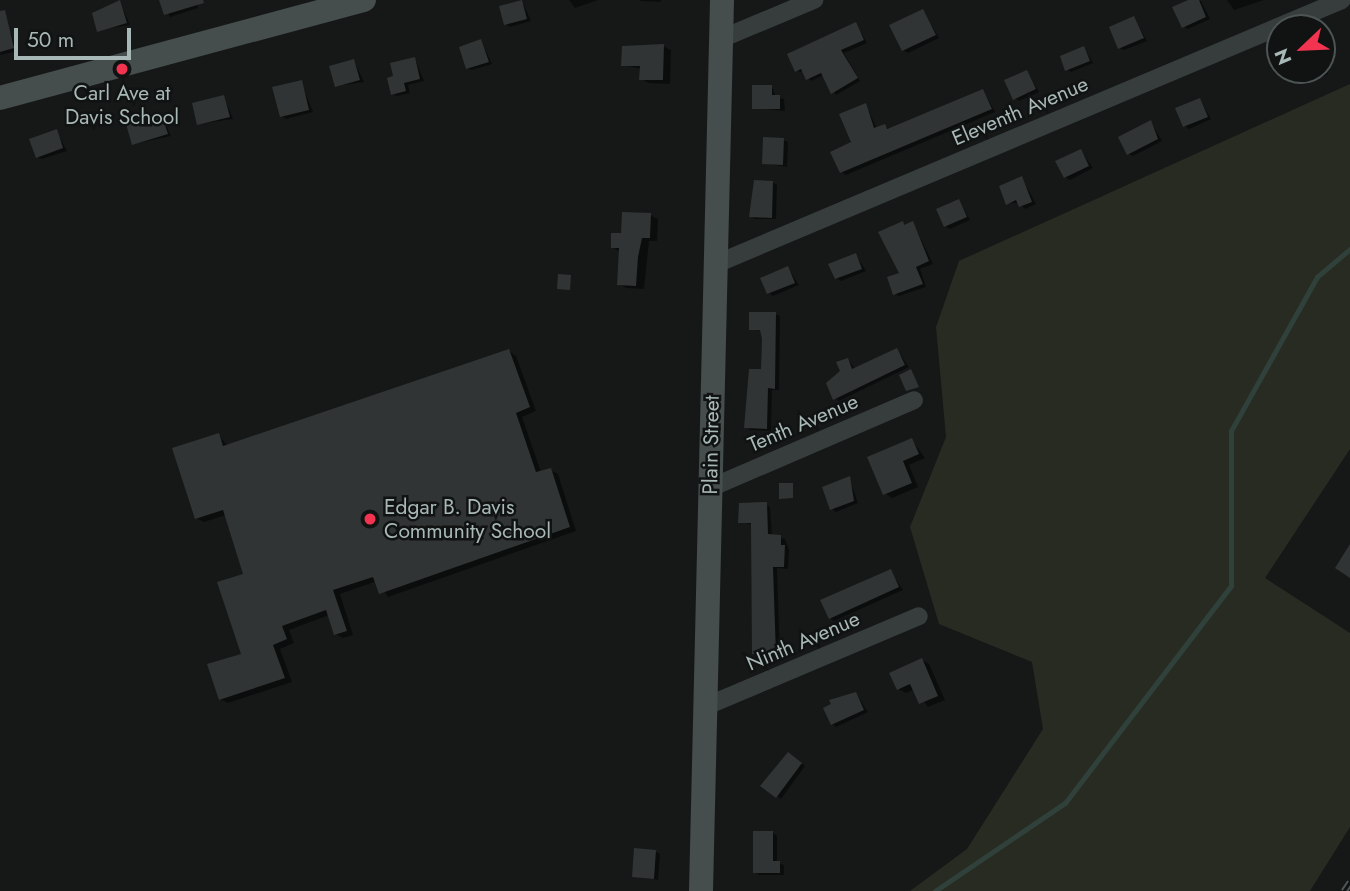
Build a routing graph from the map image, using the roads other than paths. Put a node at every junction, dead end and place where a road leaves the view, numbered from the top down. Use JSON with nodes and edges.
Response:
{"nodes":[{"id":1,"x":364,"y":0,"type":"edge"},
{"id":2,"x":722,"y":0,"type":"edge"},
{"id":3,"x":814,"y":0,"type":"edge"},
{"id":4,"x":1342,"y":0,"type":"edge"},
{"id":5,"x":723,"y":38,"type":"junction"},
{"id":6,"x":0,"y":98,"type":"edge"},
{"id":7,"x":716,"y":264,"type":"junction"},
{"id":8,"x":914,"y":400,"type":"dead end"},
{"id":9,"x":710,"y":488,"type":"junction"},
{"id":10,"x":919,"y":616,"type":"dead end"},
{"id":11,"x":704,"y":707,"type":"junction"},
{"id":12,"x":701,"y":891,"type":"edge"}],
"edges":[{"from":1,"to":6,"type":"main road"},
{"from":2,"to":5,"type":"main road","name":"Plain Street"},
{"from":3,"to":5,"type":"street"},
{"from":4,"to":7,"type":"street","name":"Eleventh Avenue"},
{"from":5,"to":7,"type":"main road","name":"Plain Street"},
{"from":7,"to":9,"type":"main road","name":"Plain Street"},
{"from":8,"to":9,"type":"street","name":"Tenth Avenue"},
{"from":9,"to":11,"type":"main road","name":"Plain Street"},
{"from":10,"to":11,"type":"street","name":"Ninth Avenue"},
{"from":11,"to":12,"type":"main road","name":"Plain Street"}]}
